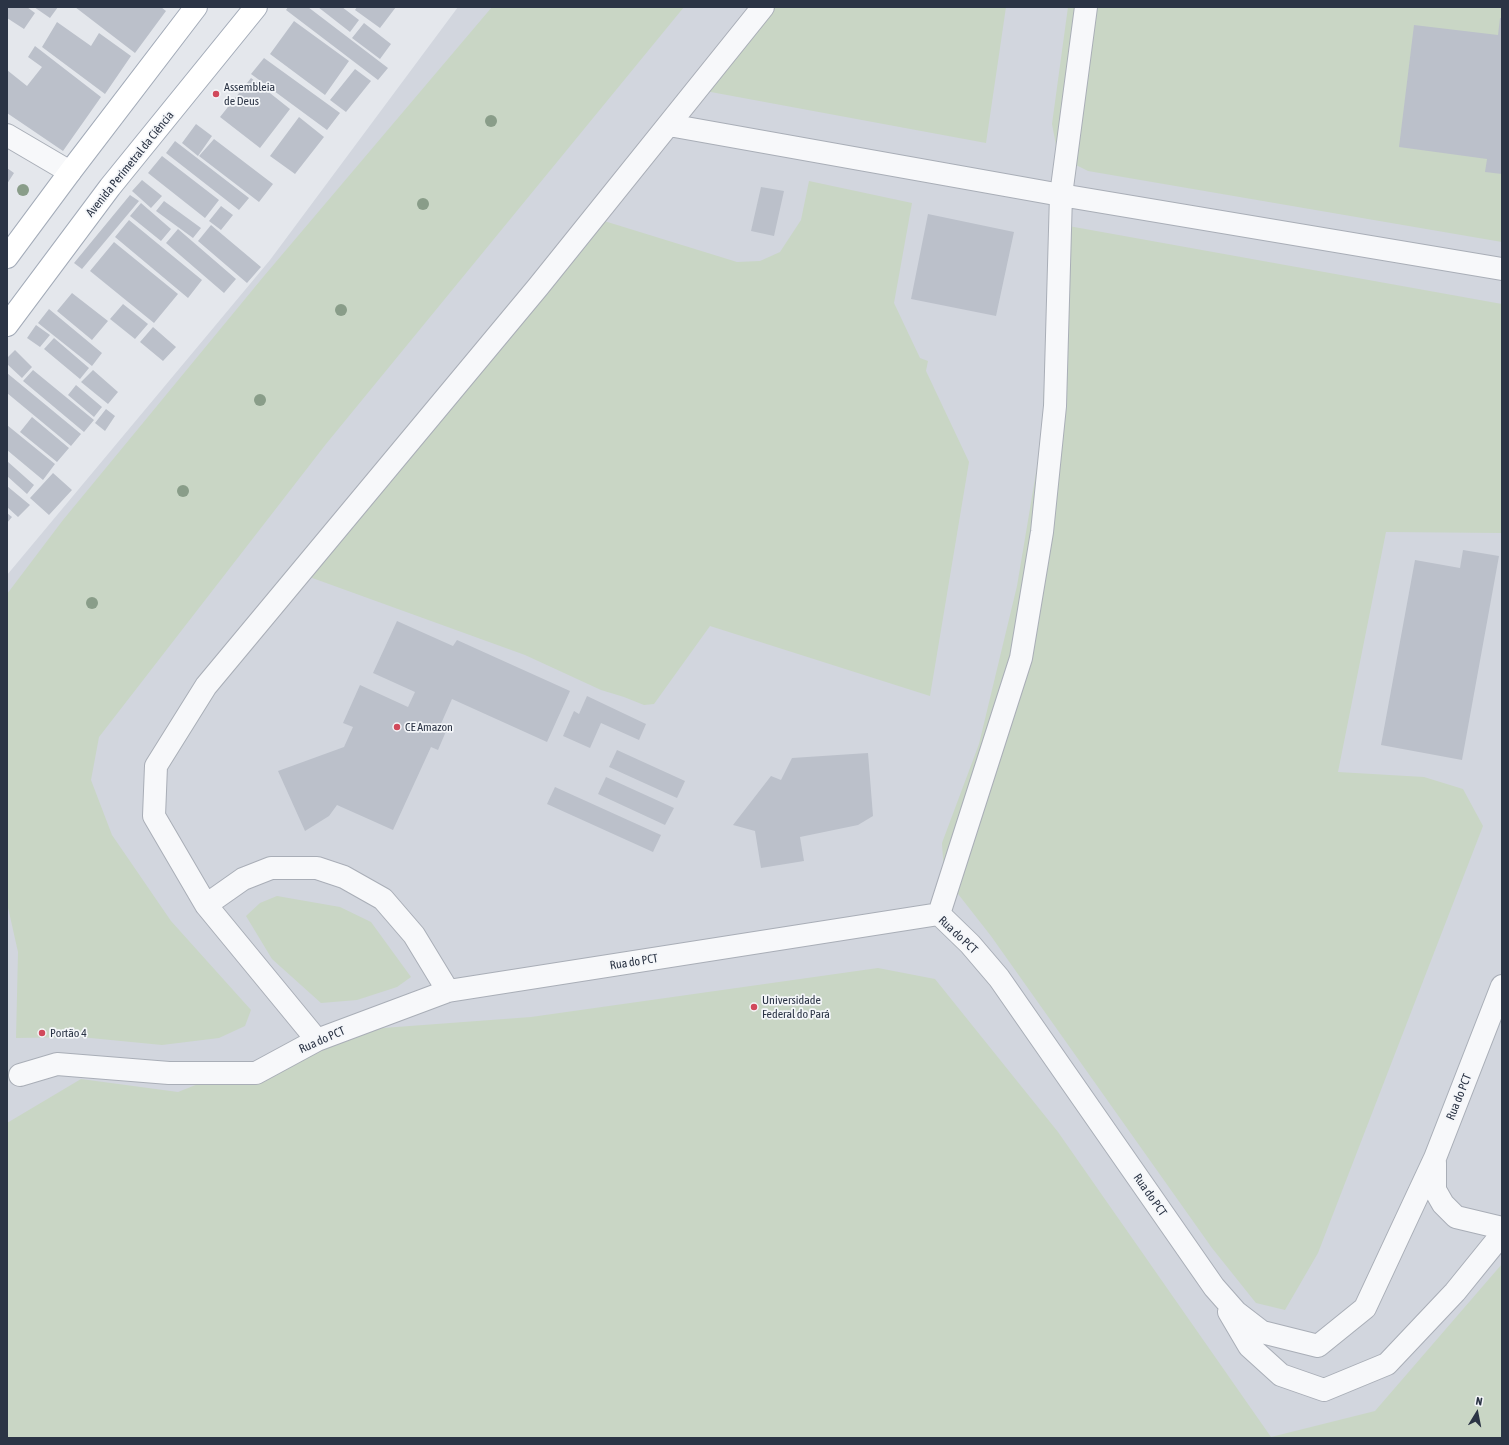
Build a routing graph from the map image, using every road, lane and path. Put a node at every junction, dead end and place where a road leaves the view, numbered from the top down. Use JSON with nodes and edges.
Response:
{"nodes":[{"id":1,"x":196,"y":7,"type":"edge"},
{"id":2,"x":256,"y":7,"type":"edge"},
{"id":3,"x":763,"y":7,"type":"edge"},
{"id":4,"x":1086,"y":7,"type":"edge"},
{"id":5,"x":669,"y":125,"type":"junction"},
{"id":6,"x":7,"y":135,"type":"edge"},
{"id":7,"x":70,"y":172,"type":"junction"},
{"id":8,"x":1061,"y":194,"type":"junction"},
{"id":9,"x":7,"y":257,"type":"edge"},
{"id":10,"x":1502,"y":269,"type":"edge"},
{"id":11,"x":7,"y":324,"type":"edge"},
{"id":12,"x":206,"y":905,"type":"junction"},
{"id":13,"x":939,"y":914,"type":"junction"},
{"id":14,"x":1502,"y":986,"type":"edge"},
{"id":15,"x":448,"y":991,"type":"junction"},
{"id":16,"x":317,"y":1040,"type":"junction"},
{"id":17,"x":20,"y":1075,"type":"dead end"},
{"id":18,"x":1435,"y":1158,"type":"junction"},
{"id":19,"x":1502,"y":1228,"type":"edge"},
{"id":20,"x":1502,"y":1234,"type":"edge"},
{"id":21,"x":1214,"y":1287,"type":"junction"}],
"edges":[{"from":1,"to":7,"type":"main road"},
{"from":2,"to":11,"type":"main road","name":"Avenida Perimetral da Ciência"},
{"from":3,"to":5,"type":"street"},
{"from":4,"to":8,"type":"street"},
{"from":5,"to":8,"type":"street"},
{"from":5,"to":12,"type":"street"},
{"from":6,"to":7,"type":"street"},
{"from":7,"to":9,"type":"main road"},
{"from":8,"to":10,"type":"street"},
{"from":8,"to":13,"type":"street"},
{"from":12,"to":15,"type":"street"},
{"from":12,"to":16,"type":"street"},
{"from":13,"to":15,"type":"street","name":"Rua do PCT"},
{"from":13,"to":21,"type":"street","name":"Rua do PCT"},
{"from":14,"to":18,"type":"street","name":"Rua do PCT"},
{"from":15,"to":16,"type":"street","name":"Rua do PCT"},
{"from":16,"to":17,"type":"street","name":"Rua do PCT"},
{"from":18,"to":19,"type":"street"},
{"from":18,"to":21,"type":"street","name":"Rua do PCT"},
{"from":20,"to":21,"type":"street"}]}
